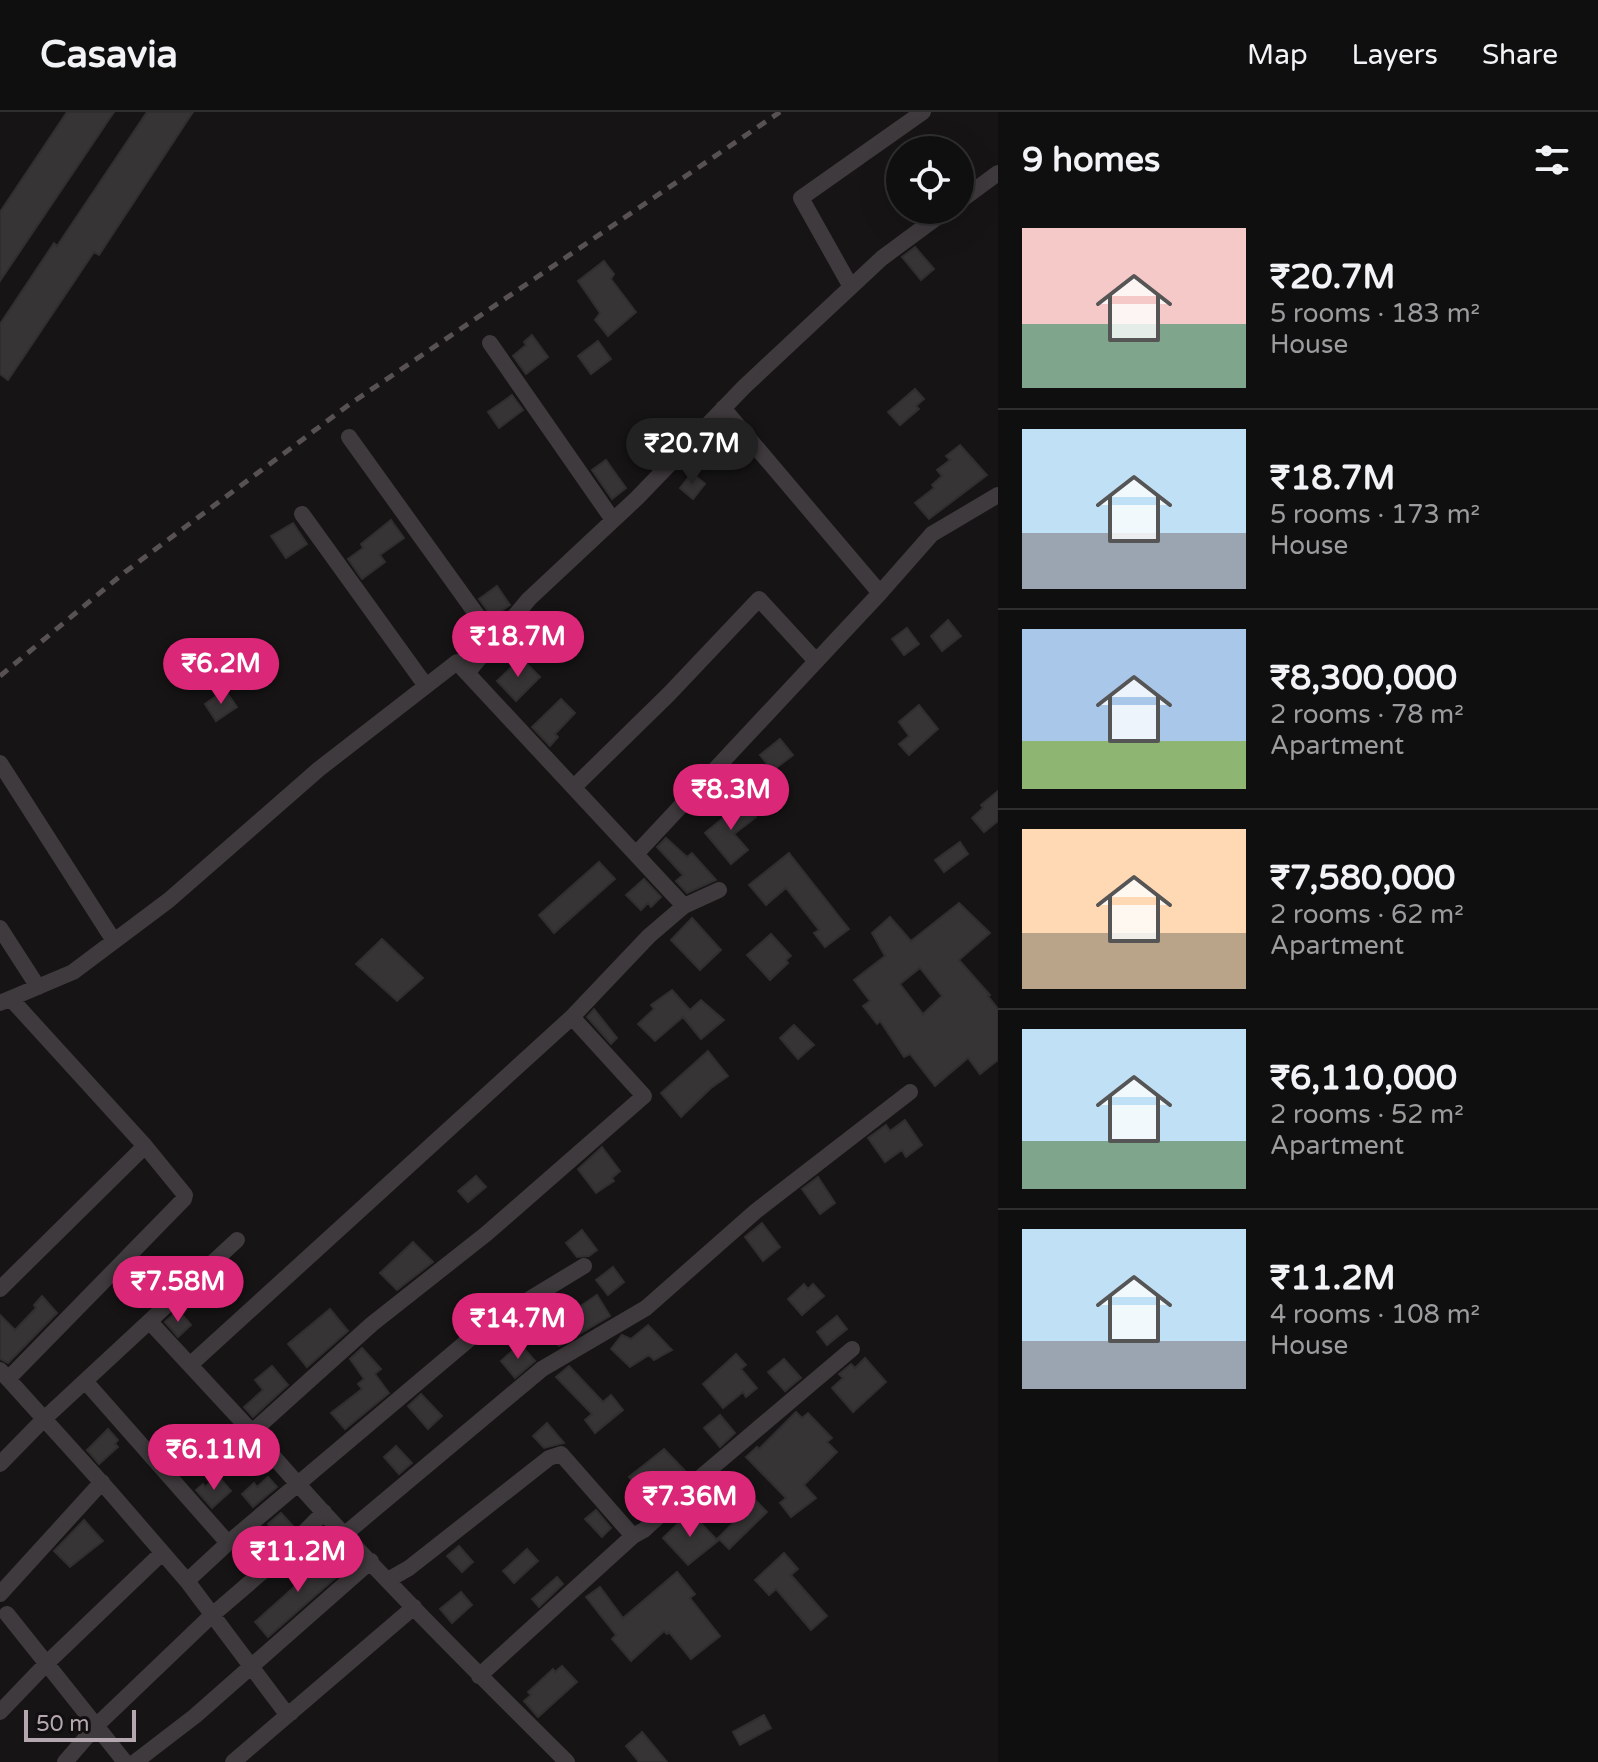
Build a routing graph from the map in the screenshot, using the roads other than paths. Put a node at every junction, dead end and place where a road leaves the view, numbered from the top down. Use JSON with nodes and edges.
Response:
{"nodes":[{"id":1,"x":923,"y":112,"type":"edge"},
{"id":2,"x":998,"y":173,"type":"edge"},
{"id":3,"x":974,"y":191,"type":"edge"},
{"id":4,"x":928,"y":224,"type":"edge"},
{"id":5,"x":851,"y":287,"type":"junction"},
{"id":6,"x":490,"y":343,"type":"dead end"},
{"id":7,"x":723,"y":408,"type":"junction"},
{"id":8,"x":349,"y":437,"type":"dead end"},
{"id":9,"x":998,"y":495,"type":"edge"},
{"id":10,"x":302,"y":514,"type":"dead end"},
{"id":11,"x":613,"y":520,"type":"junction"},
{"id":12,"x":880,"y":593,"type":"junction"},
{"id":13,"x":495,"y":640,"type":"junction"},
{"id":14,"x":816,"y":661,"type":"junction"},
{"id":15,"x":467,"y":673,"type":"junction"},
{"id":16,"x":426,"y":686,"type":"junction"},
{"id":17,"x":0,"y":763,"type":"edge"},
{"id":18,"x":574,"y":787,"type":"junction"},
{"id":19,"x":636,"y":854,"type":"junction"},
{"id":20,"x":719,"y":890,"type":"dead end"},
{"id":21,"x":684,"y":906,"type":"junction"},
{"id":22,"x":0,"y":928,"type":"edge"},
{"id":23,"x":114,"y":941,"type":"junction"},
{"id":24,"x":38,"y":987,"type":"junction"},
{"id":25,"x":5,"y":1001,"type":"edge"},
{"id":26,"x":572,"y":1017,"type":"junction"},
{"id":27,"x":910,"y":1092,"type":"dead end"},
{"id":28,"x":145,"y":1146,"type":"junction"},
{"id":29,"x":237,"y":1240,"type":"dead end"},
{"id":30,"x":584,"y":1266,"type":"dead end"},
{"id":31,"x":0,"y":1289,"type":"edge"},
{"id":32,"x":150,"y":1322,"type":"junction"},
{"id":33,"x":852,"y":1349,"type":"dead end"},
{"id":34,"x":191,"y":1364,"type":"junction"},
{"id":35,"x":4,"y":1374,"type":"edge"},
{"id":36,"x":85,"y":1381,"type":"junction"},
{"id":37,"x":44,"y":1419,"type":"junction"},
{"id":38,"x":252,"y":1432,"type":"junction"},
{"id":39,"x":0,"y":1464,"type":"edge"},
{"id":40,"x":102,"y":1482,"type":"junction"},
{"id":41,"x":297,"y":1484,"type":"junction"},
{"id":42,"x":324,"y":1512,"type":"junction"},
{"id":43,"x":345,"y":1534,"type":"junction"},
{"id":44,"x":633,"y":1536,"type":"junction"},
{"id":45,"x":228,"y":1543,"type":"junction"},
{"id":46,"x":162,"y":1553,"type":"junction"},
{"id":47,"x":371,"y":1561,"type":"junction"},
{"id":48,"x":388,"y":1580,"type":"junction"},
{"id":49,"x":187,"y":1581,"type":"junction"},
{"id":50,"x":0,"y":1594,"type":"edge"},
{"id":51,"x":414,"y":1607,"type":"junction"},
{"id":52,"x":2,"y":1612,"type":"edge"},
{"id":53,"x":211,"y":1616,"type":"junction"},
{"id":54,"x":47,"y":1663,"type":"junction"},
{"id":55,"x":251,"y":1665,"type":"junction"},
{"id":56,"x":479,"y":1676,"type":"junction"},
{"id":57,"x":0,"y":1712,"type":"edge"},
{"id":58,"x":291,"y":1713,"type":"junction"},
{"id":59,"x":97,"y":1725,"type":"junction"},
{"id":60,"x":65,"y":1762,"type":"edge"},
{"id":61,"x":125,"y":1762,"type":"edge"},
{"id":62,"x":135,"y":1762,"type":"edge"},
{"id":63,"x":233,"y":1762,"type":"edge"},
{"id":64,"x":567,"y":1762,"type":"edge"}],
"edges":[{"from":1,"to":5,"type":"street"},
{"from":2,"to":3,"type":"street"},
{"from":4,"to":5,"type":"street"},
{"from":5,"to":7,"type":"street"},
{"from":6,"to":11,"type":"street"},
{"from":7,"to":11,"type":"street"},
{"from":7,"to":12,"type":"street"},
{"from":8,"to":13,"type":"street"},
{"from":9,"to":12,"type":"street"},
{"from":10,"to":16,"type":"street"},
{"from":11,"to":13,"type":"street"},
{"from":12,"to":14,"type":"street"},
{"from":13,"to":15,"type":"street"},
{"from":14,"to":18,"type":"street"},
{"from":14,"to":19,"type":"street"},
{"from":15,"to":16,"type":"street"},
{"from":15,"to":18,"type":"street"},
{"from":16,"to":23,"type":"street"},
{"from":17,"to":23,"type":"street"},
{"from":18,"to":19,"type":"street"},
{"from":19,"to":21,"type":"street"},
{"from":20,"to":21,"type":"street"},
{"from":21,"to":26,"type":"street"},
{"from":22,"to":24,"type":"street"},
{"from":23,"to":24,"type":"street"},
{"from":24,"to":25,"type":"street"},
{"from":25,"to":28,"type":"street"},
{"from":26,"to":34,"type":"street"},
{"from":26,"to":38,"type":"street"},
{"from":27,"to":43,"type":"street"},
{"from":28,"to":31,"type":"street"},
{"from":28,"to":35,"type":"street"},
{"from":29,"to":32,"type":"street"},
{"from":30,"to":41,"type":"street"},
{"from":32,"to":34,"type":"street"},
{"from":32,"to":36,"type":"street"},
{"from":33,"to":44,"type":"street"},
{"from":34,"to":38,"type":"street"},
{"from":35,"to":37,"type":"street"},
{"from":36,"to":37,"type":"street"},
{"from":36,"to":45,"type":"street"},
{"from":37,"to":39,"type":"street"},
{"from":37,"to":40,"type":"street"},
{"from":38,"to":41,"type":"street"},
{"from":40,"to":46,"type":"street"},
{"from":40,"to":50,"type":"street"},
{"from":41,"to":42,"type":"street"},
{"from":41,"to":45,"type":"street"},
{"from":42,"to":43,"type":"street"},
{"from":42,"to":53,"type":"street"},
{"from":43,"to":47,"type":"street"},
{"from":44,"to":48,"type":"street"},
{"from":44,"to":56,"type":"street"},
{"from":45,"to":49,"type":"street"},
{"from":46,"to":49,"type":"street"},
{"from":46,"to":54,"type":"street"},
{"from":47,"to":48,"type":"street"},
{"from":47,"to":55,"type":"street"},
{"from":48,"to":51,"type":"street"},
{"from":49,"to":53,"type":"street"},
{"from":51,"to":56,"type":"street"},
{"from":51,"to":58,"type":"street"},
{"from":52,"to":54,"type":"street"},
{"from":53,"to":55,"type":"street"},
{"from":53,"to":59,"type":"street"},
{"from":54,"to":57,"type":"street"},
{"from":54,"to":59,"type":"street"},
{"from":55,"to":58,"type":"street"},
{"from":55,"to":62,"type":"street"},
{"from":56,"to":64,"type":"street"},
{"from":58,"to":63,"type":"street"},
{"from":59,"to":60,"type":"street"},
{"from":59,"to":61,"type":"street"}]}
